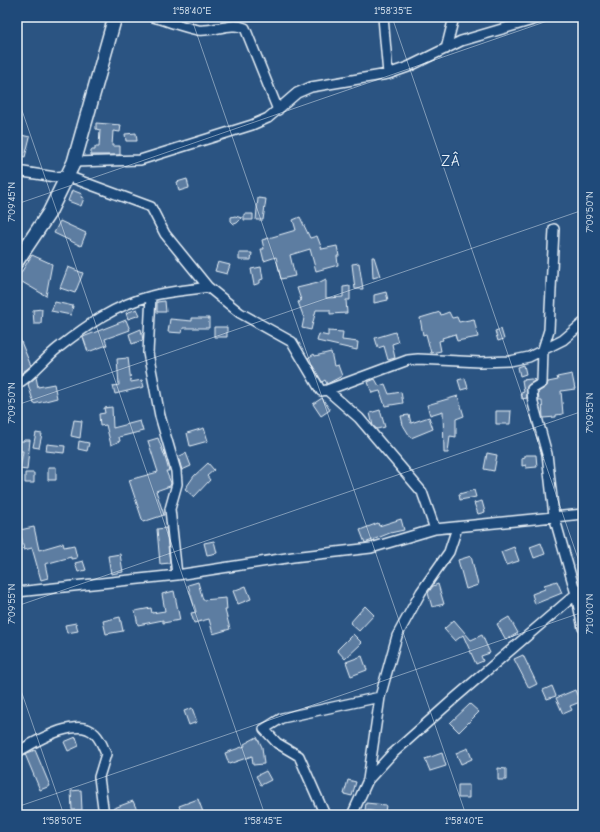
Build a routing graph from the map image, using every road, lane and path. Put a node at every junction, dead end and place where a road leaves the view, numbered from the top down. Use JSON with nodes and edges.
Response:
{"nodes":[{"id":1,"x":115,"y":17,"type":"edge"},
{"id":2,"x":153,"y":17,"type":"edge"},
{"id":3,"x":384,"y":17,"type":"edge"},
{"id":4,"x":454,"y":17,"type":"edge"},
{"id":5,"x":543,"y":17,"type":"edge"},
{"id":6,"x":446,"y":49,"type":"junction"},
{"id":7,"x":388,"y":74,"type":"junction"},
{"id":8,"x":278,"y":110,"type":"junction"},
{"id":9,"x":74,"y":162,"type":"junction"},
{"id":10,"x":17,"y":171,"type":"edge"},
{"id":11,"x":67,"y":176,"type":"junction"},
{"id":12,"x":554,"y":229,"type":"dead end"},
{"id":13,"x":17,"y":261,"type":"edge"},
{"id":14,"x":208,"y":287,"type":"junction"},
{"id":15,"x":151,"y":296,"type":"junction"},
{"id":16,"x":583,"y":323,"type":"edge"},
{"id":17,"x":543,"y":348,"type":"junction"},
{"id":18,"x":17,"y":384,"type":"edge"},
{"id":19,"x":327,"y":390,"type":"junction"},
{"id":20,"x":583,"y":514,"type":"edge"},
{"id":21,"x":554,"y":516,"type":"junction"},
{"id":22,"x":457,"y":528,"type":"junction"},
{"id":23,"x":435,"y":529,"type":"junction"},
{"id":24,"x":177,"y":575,"type":"junction"},
{"id":25,"x":579,"y":591,"type":"edge"},
{"id":26,"x":17,"y":592,"type":"edge"},
{"id":27,"x":583,"y":628,"type":"edge"},
{"id":28,"x":380,"y":696,"type":"junction"},
{"id":29,"x":17,"y":752,"type":"edge"},
{"id":30,"x":368,"y":780,"type":"junction"},
{"id":31,"x":104,"y":815,"type":"edge"},
{"id":32,"x":325,"y":815,"type":"edge"},
{"id":33,"x":352,"y":815,"type":"edge"}],
"edges":[{"from":1,"to":9,"type":"street"},
{"from":2,"to":8,"type":"street"},
{"from":3,"to":7,"type":"street"},
{"from":4,"to":6,"type":"street"},
{"from":5,"to":6,"type":"street"},
{"from":6,"to":7,"type":"street"},
{"from":7,"to":8,"type":"street"},
{"from":8,"to":9,"type":"street"},
{"from":9,"to":11,"type":"street"},
{"from":10,"to":11,"type":"street"},
{"from":11,"to":13,"type":"street"},
{"from":11,"to":14,"type":"street"},
{"from":12,"to":17,"type":"street"},
{"from":14,"to":15,"type":"street"},
{"from":14,"to":19,"type":"street"},
{"from":15,"to":18,"type":"street"},
{"from":15,"to":24,"type":"street"},
{"from":16,"to":17,"type":"street"},
{"from":17,"to":19,"type":"street"},
{"from":17,"to":21,"type":"street"},
{"from":19,"to":23,"type":"street"},
{"from":20,"to":21,"type":"street"},
{"from":21,"to":22,"type":"street"},
{"from":21,"to":25,"type":"street"},
{"from":22,"to":23,"type":"street"},
{"from":22,"to":28,"type":"street"},
{"from":23,"to":24,"type":"street"},
{"from":24,"to":26,"type":"street"},
{"from":25,"to":27,"type":"street"},
{"from":25,"to":30,"type":"street"},
{"from":28,"to":30,"type":"street"},
{"from":28,"to":32,"type":"street"},
{"from":29,"to":31,"type":"street"},
{"from":30,"to":33,"type":"street"}]}
